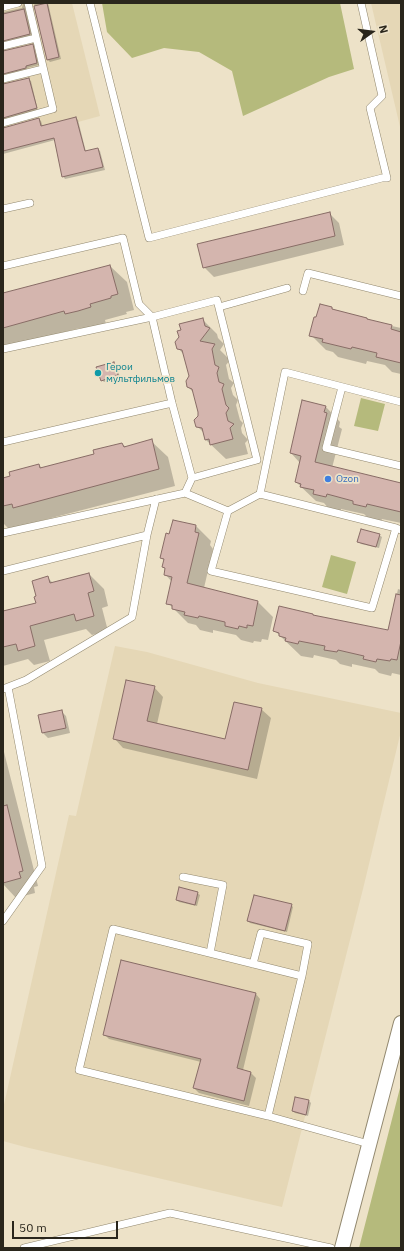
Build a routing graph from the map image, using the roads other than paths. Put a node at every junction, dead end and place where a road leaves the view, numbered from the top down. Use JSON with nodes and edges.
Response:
{"nodes":[{"id":1,"x":18,"y":3,"type":"edge"},
{"id":2,"x":28,"y":3,"type":"edge"},
{"id":3,"x":90,"y":3,"type":"edge"},
{"id":4,"x":362,"y":3,"type":"edge"},
{"id":5,"x":3,"y":7,"type":"edge"},
{"id":6,"x":36,"y":38,"type":"junction"},
{"id":7,"x":3,"y":46,"type":"edge"},
{"id":8,"x":43,"y":69,"type":"junction"},
{"id":9,"x":3,"y":79,"type":"edge"},
{"id":10,"x":3,"y":123,"type":"edge"},
{"id":11,"x":30,"y":203,"type":"dead end"},
{"id":12,"x":3,"y":209,"type":"edge"},
{"id":13,"x":3,"y":266,"type":"edge"},
{"id":14,"x":287,"y":288,"type":"dead end"},
{"id":15,"x":303,"y":291,"type":"dead end"},
{"id":16,"x":401,"y":296,"type":"edge"},
{"id":17,"x":219,"y":307,"type":"junction"},
{"id":18,"x":152,"y":317,"type":"junction"},
{"id":19,"x":3,"y":349,"type":"edge"},
{"id":20,"x":342,"y":387,"type":"junction"},
{"id":21,"x":401,"y":402,"type":"edge"},
{"id":22,"x":172,"y":403,"type":"junction"},
{"id":23,"x":3,"y":442,"type":"edge"},
{"id":24,"x":257,"y":460,"type":"junction"},
{"id":25,"x":266,"y":462,"type":"junction"},
{"id":26,"x":401,"y":466,"type":"edge"},
{"id":27,"x":192,"y":478,"type":"junction"},
{"id":28,"x":185,"y":493,"type":"junction"},
{"id":29,"x":260,"y":494,"type":"junction"},
{"id":30,"x":156,"y":499,"type":"junction"},
{"id":31,"x":228,"y":511,"type":"junction"},
{"id":32,"x":398,"y":529,"type":"edge"},
{"id":33,"x":3,"y":533,"type":"edge"},
{"id":34,"x":147,"y":535,"type":"junction"},
{"id":35,"x":3,"y":571,"type":"edge"},
{"id":36,"x":6,"y":688,"type":"edge"},
{"id":37,"x":184,"y":877,"type":"dead end"},
{"id":38,"x":3,"y":921,"type":"edge"},
{"id":39,"x":210,"y":953,"type":"junction"},
{"id":40,"x":253,"y":964,"type":"junction"},
{"id":41,"x":302,"y":976,"type":"junction"},
{"id":42,"x":401,"y":1023,"type":"edge"},
{"id":43,"x":268,"y":1116,"type":"junction"},
{"id":44,"x":369,"y":1144,"type":"junction"},
{"id":45,"x":42,"y":1246,"type":"edge"},
{"id":46,"x":24,"y":1248,"type":"edge"},
{"id":47,"x":331,"y":1248,"type":"edge"},
{"id":48,"x":342,"y":1248,"type":"edge"}],
"edges":[{"from":1,"to":5,"type":"lane"},
{"from":2,"to":6,"type":"lane"},
{"from":3,"to":4,"type":"lane"},
{"from":6,"to":7,"type":"lane"},
{"from":6,"to":8,"type":"lane"},
{"from":8,"to":9,"type":"lane"},
{"from":8,"to":10,"type":"lane"},
{"from":11,"to":12,"type":"lane"},
{"from":13,"to":18,"type":"lane"},
{"from":14,"to":17,"type":"lane"},
{"from":15,"to":16,"type":"lane"},
{"from":17,"to":18,"type":"lane"},
{"from":17,"to":24,"type":"lane"},
{"from":18,"to":19,"type":"lane"},
{"from":18,"to":22,"type":"lane"},
{"from":20,"to":21,"type":"lane"},
{"from":20,"to":25,"type":"lane"},
{"from":20,"to":26,"type":"lane"},
{"from":22,"to":23,"type":"lane"},
{"from":22,"to":27,"type":"lane"},
{"from":24,"to":25,"type":"lane"},
{"from":24,"to":27,"type":"lane"},
{"from":25,"to":29,"type":"lane"},
{"from":27,"to":28,"type":"lane"},
{"from":28,"to":30,"type":"lane"},
{"from":28,"to":31,"type":"lane"},
{"from":29,"to":31,"type":"lane"},
{"from":29,"to":32,"type":"lane"},
{"from":30,"to":33,"type":"lane"},
{"from":30,"to":34,"type":"lane"},
{"from":31,"to":32,"type":"lane"},
{"from":34,"to":35,"type":"lane"},
{"from":34,"to":36,"type":"lane"},
{"from":36,"to":38,"type":"lane"},
{"from":37,"to":39,"type":"lane"},
{"from":39,"to":40,"type":"lane"},
{"from":39,"to":43,"type":"lane"},
{"from":40,"to":41,"type":"lane"},
{"from":40,"to":41,"type":"lane"},
{"from":41,"to":43,"type":"lane"},
{"from":42,"to":44,"type":"street"},
{"from":43,"to":44,"type":"lane"},
{"from":44,"to":48,"type":"street"},
{"from":45,"to":46,"type":"lane"},
{"from":45,"to":47,"type":"lane"}]}
